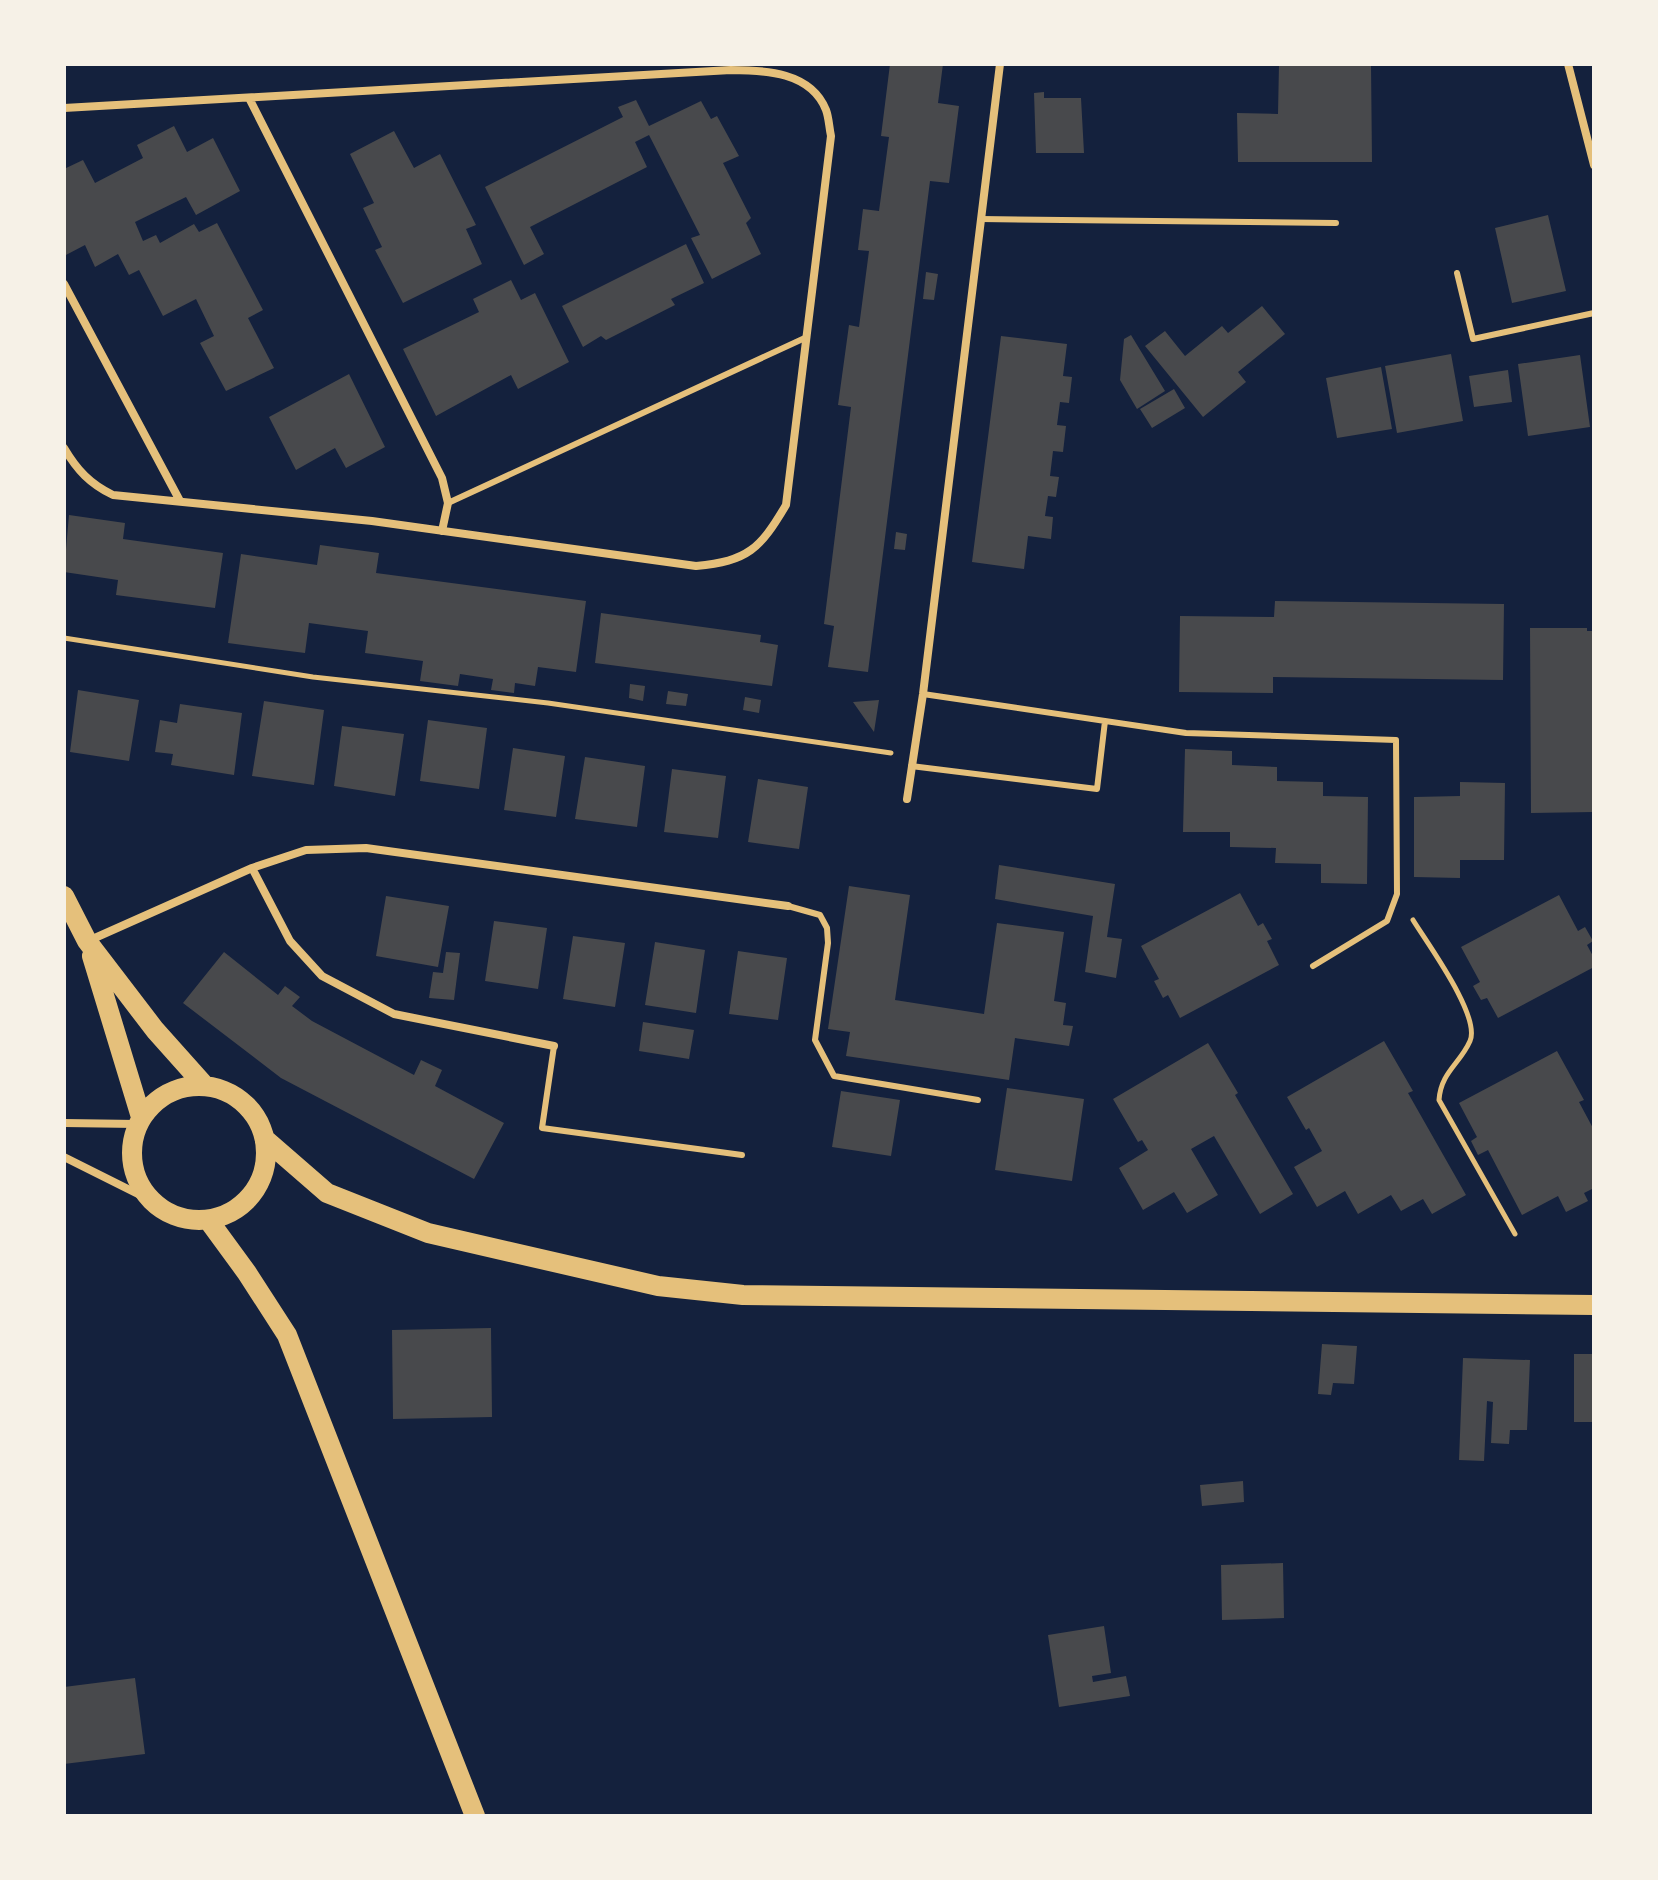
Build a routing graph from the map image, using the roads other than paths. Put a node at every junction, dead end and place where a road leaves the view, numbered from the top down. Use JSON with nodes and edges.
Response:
{"nodes":[{"id":1,"x":1000,"y":64,"type":"edge"},
{"id":2,"x":1568,"y":64,"type":"edge"},
{"id":3,"x":249,"y":98,"type":"junction"},
{"id":4,"x":64,"y":108,"type":"edge"},
{"id":5,"x":1594,"y":165,"type":"edge"},
{"id":6,"x":981,"y":219,"type":"junction"},
{"id":7,"x":1336,"y":223,"type":"dead end"},
{"id":8,"x":1457,"y":273,"type":"dead end"},
{"id":9,"x":64,"y":284,"type":"edge"},
{"id":10,"x":1594,"y":313,"type":"edge"},
{"id":11,"x":807,"y":337,"type":"junction"},
{"id":12,"x":64,"y":448,"type":"edge"},
{"id":13,"x":180,"y":501,"type":"junction"},
{"id":14,"x":448,"y":503,"type":"junction"},
{"id":15,"x":442,"y":531,"type":"junction"},
{"id":16,"x":923,"y":694,"type":"junction"},
{"id":17,"x":1105,"y":721,"type":"junction"},
{"id":18,"x":911,"y":766,"type":"junction"},
{"id":19,"x":907,"y":799,"type":"dead end"},
{"id":20,"x":252,"y":868,"type":"junction"},
{"id":21,"x":64,"y":896,"type":"edge"},
{"id":22,"x":788,"y":906,"type":"joint"},
{"id":23,"x":87,"y":941,"type":"junction"},
{"id":24,"x":1313,"y":966,"type":"dead end"},
{"id":25,"x":554,"y":1046,"type":"joint"},
{"id":26,"x":205,"y":1086,"type":"junction"},
{"id":27,"x":978,"y":1100,"type":"dead end"},
{"id":28,"x":139,"y":1120,"type":"junction"},
{"id":29,"x":64,"y":1123,"type":"edge"},
{"id":30,"x":266,"y":1140,"type":"junction"},
{"id":31,"x":742,"y":1155,"type":"dead end"},
{"id":32,"x":64,"y":1157,"type":"edge"},
{"id":33,"x":148,"y":1199,"type":"junction"},
{"id":34,"x":209,"y":1221,"type":"junction"},
{"id":35,"x":1594,"y":1305,"type":"edge"},
{"id":36,"x":475,"y":1816,"type":"edge"}],
"edges":[{"from":1,"to":6,"type":"street"},
{"from":2,"to":5,"type":"street"},
{"from":3,"to":4,"type":"street"},
{"from":3,"to":11,"type":"street"},
{"from":3,"to":14,"type":"street"},
{"from":6,"to":7,"type":"lane"},
{"from":6,"to":16,"type":"street"},
{"from":8,"to":10,"type":"lane"},
{"from":9,"to":13,"type":"street"},
{"from":11,"to":14,"type":"lane"},
{"from":11,"to":15,"type":"street"},
{"from":12,"to":13,"type":"street"},
{"from":13,"to":15,"type":"street"},
{"from":14,"to":15,"type":"street"},
{"from":16,"to":17,"type":"lane"},
{"from":16,"to":18,"type":"street"},
{"from":17,"to":18,"type":"lane"},
{"from":17,"to":24,"type":"lane"},
{"from":18,"to":19,"type":"street"},
{"from":20,"to":22,"type":"street"},
{"from":20,"to":23,"type":"street"},
{"from":20,"to":25,"type":"street"},
{"from":21,"to":23,"type":"main road"},
{"from":22,"to":27,"type":"lane"},
{"from":23,"to":26,"type":"main road"},
{"from":23,"to":28,"type":"main road"},
{"from":25,"to":31,"type":"lane"},
{"from":26,"to":28,"type":"main road"},
{"from":26,"to":30,"type":"main road"},
{"from":28,"to":29,"type":"street"},
{"from":28,"to":33,"type":"main road"},
{"from":30,"to":34,"type":"main road"},
{"from":30,"to":35,"type":"main road"},
{"from":32,"to":33,"type":"street"},
{"from":33,"to":34,"type":"main road"},
{"from":34,"to":36,"type":"main road"}]}
